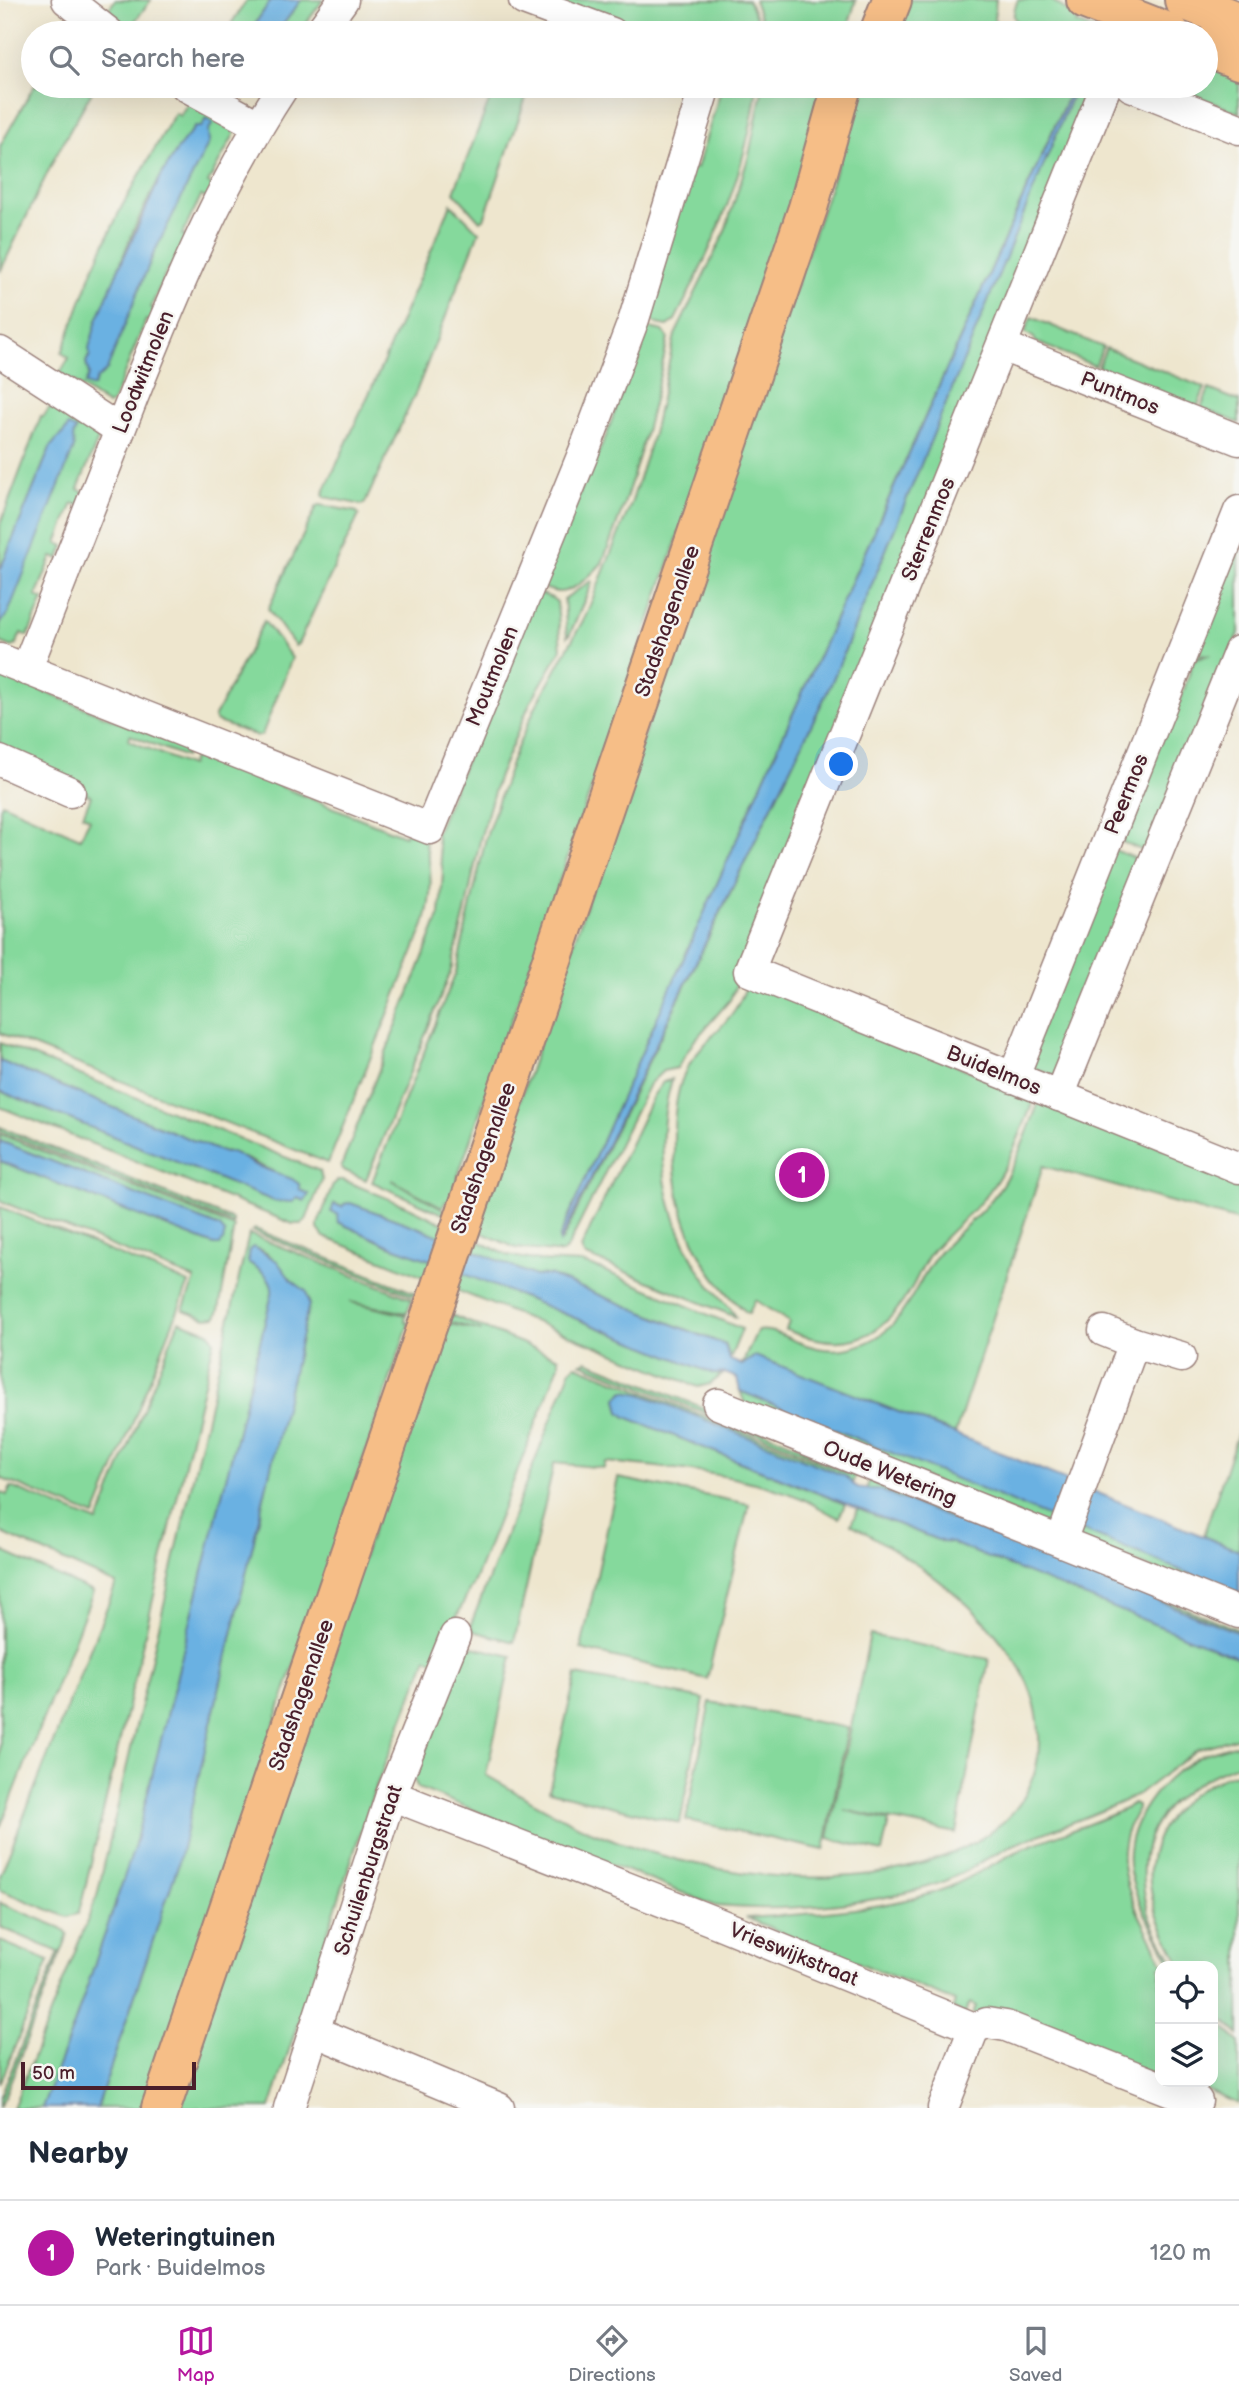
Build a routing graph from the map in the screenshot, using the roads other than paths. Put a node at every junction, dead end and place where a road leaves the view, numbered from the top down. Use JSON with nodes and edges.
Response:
{"nodes":[{"id":1,"x":67,"y":0,"type":"edge"},
{"id":2,"x":343,"y":0,"type":"edge"},
{"id":3,"x":524,"y":0,"type":"edge"},
{"id":4,"x":868,"y":0,"type":"edge"},
{"id":5,"x":892,"y":0,"type":"edge"},
{"id":6,"x":1086,"y":0,"type":"edge"},
{"id":7,"x":1184,"y":0,"type":"edge"},
{"id":8,"x":94,"y":21,"type":"edge"},
{"id":9,"x":328,"y":21,"type":"edge"},
{"id":10,"x":580,"y":21,"type":"edge"},
{"id":11,"x":862,"y":21,"type":"edge"},
{"id":12,"x":884,"y":21,"type":"edge"},
{"id":13,"x":1139,"y":21,"type":"edge"},
{"id":14,"x":1239,"y":22,"type":"edge"},
{"id":15,"x":1218,"y":52,"type":"edge"},
{"id":16,"x":1239,"y":61,"type":"edge"},
{"id":17,"x":208,"y":98,"type":"edge"},
{"id":18,"x":276,"y":98,"type":"edge"},
{"id":19,"x":701,"y":98,"type":"edge"},
{"id":20,"x":839,"y":98,"type":"edge"},
{"id":21,"x":853,"y":98,"type":"edge"},
{"id":22,"x":1101,"y":98,"type":"edge"},
{"id":23,"x":1161,"y":98,"type":"edge"},
{"id":24,"x":258,"y":125,"type":"junction"},
{"id":25,"x":1239,"y":129,"type":"edge"},
{"id":26,"x":808,"y":208,"type":"junction"},
{"id":27,"x":1002,"y":346,"type":"junction"},
{"id":28,"x":0,"y":352,"type":"edge"},
{"id":29,"x":120,"y":430,"type":"junction"},
{"id":30,"x":1239,"y":440,"type":"edge"},
{"id":31,"x":1239,"y":511,"type":"edge"},
{"id":32,"x":1239,"y":651,"type":"edge"},
{"id":33,"x":13,"y":664,"type":"edge"},
{"id":34,"x":0,"y":761,"type":"edge"},
{"id":35,"x":69,"y":792,"type":"dead end"},
{"id":36,"x":749,"y":971,"type":"joint"},
{"id":37,"x":1013,"y":1078,"type":"junction"},
{"id":38,"x":1059,"y":1096,"type":"junction"},
{"id":39,"x":1239,"y":1168,"type":"edge"},
{"id":40,"x":1104,"y":1331,"type":"dead end"},
{"id":41,"x":1134,"y":1343,"type":"junction"},
{"id":42,"x":1181,"y":1357,"type":"dead end"},
{"id":43,"x":719,"y":1404,"type":"dead end"},
{"id":44,"x":1065,"y":1532,"type":"junction"},
{"id":45,"x":1239,"y":1613,"type":"edge"},
{"id":46,"x":455,"y":1636,"type":"dead end"},
{"id":47,"x":391,"y":1795,"type":"junction"},
{"id":48,"x":974,"y":2028,"type":"junction"},
{"id":49,"x":314,"y":2031,"type":"junction"},
{"id":50,"x":1197,"y":2101,"type":"dead end"},
{"id":51,"x":161,"y":2108,"type":"edge"},
{"id":52,"x":289,"y":2108,"type":"edge"},
{"id":53,"x":499,"y":2108,"type":"edge"},
{"id":54,"x":943,"y":2108,"type":"edge"}],
"edges":[{"from":1,"to":8,"type":"street"},
{"from":2,"to":9,"type":"street"},
{"from":3,"to":10,"type":"street"},
{"from":4,"to":11,"type":"main road"},
{"from":5,"to":12,"type":"main road"},
{"from":6,"to":13,"type":"main road"},
{"from":7,"to":14,"type":"main road"},
{"from":15,"to":16,"type":"main road"},
{"from":17,"to":24,"type":"street"},
{"from":18,"to":24,"type":"street","name":"Loodwitmolen"},
{"from":19,"to":33,"type":"street","name":"Moutmolen"},
{"from":20,"to":26,"type":"main road","name":"Stadshagenallee"},
{"from":21,"to":26,"type":"main road","name":"Stadshagenallee"},
{"from":22,"to":27,"type":"street","name":"Sterrenmos"},
{"from":23,"to":25,"type":"street"},
{"from":24,"to":29,"type":"street","name":"Loodwitmolen"},
{"from":26,"to":51,"type":"main road","name":"Stadshagenallee"},
{"from":27,"to":30,"type":"street","name":"Puntmos"},
{"from":27,"to":36,"type":"street","name":"Sterrenmos"},
{"from":28,"to":29,"type":"street"},
{"from":29,"to":33,"type":"street","name":"Loodwitmolen"},
{"from":31,"to":37,"type":"street","name":"Peermos"},
{"from":32,"to":38,"type":"street"},
{"from":34,"to":35,"type":"street"},
{"from":36,"to":37,"type":"street","name":"Buidelmos"},
{"from":37,"to":38,"type":"street","name":"Buidelmos"},
{"from":38,"to":39,"type":"street","name":"Buidelmos"},
{"from":40,"to":41,"type":"street"},
{"from":41,"to":42,"type":"street"},
{"from":41,"to":44,"type":"street"},
{"from":43,"to":44,"type":"street","name":"Oude Wetering"},
{"from":44,"to":45,"type":"street","name":"Oude Wetering"},
{"from":46,"to":47,"type":"street","name":"Schuilenburgstraat"},
{"from":47,"to":48,"type":"street","name":"Vrieswijkstraat"},
{"from":47,"to":49,"type":"street","name":"Schuilenburgstraat"},
{"from":48,"to":50,"type":"street","name":"Vrieswijkstraat"},
{"from":48,"to":54,"type":"street"},
{"from":49,"to":52,"type":"street","name":"Schuilenburgstraat"},
{"from":49,"to":53,"type":"street"}]}
